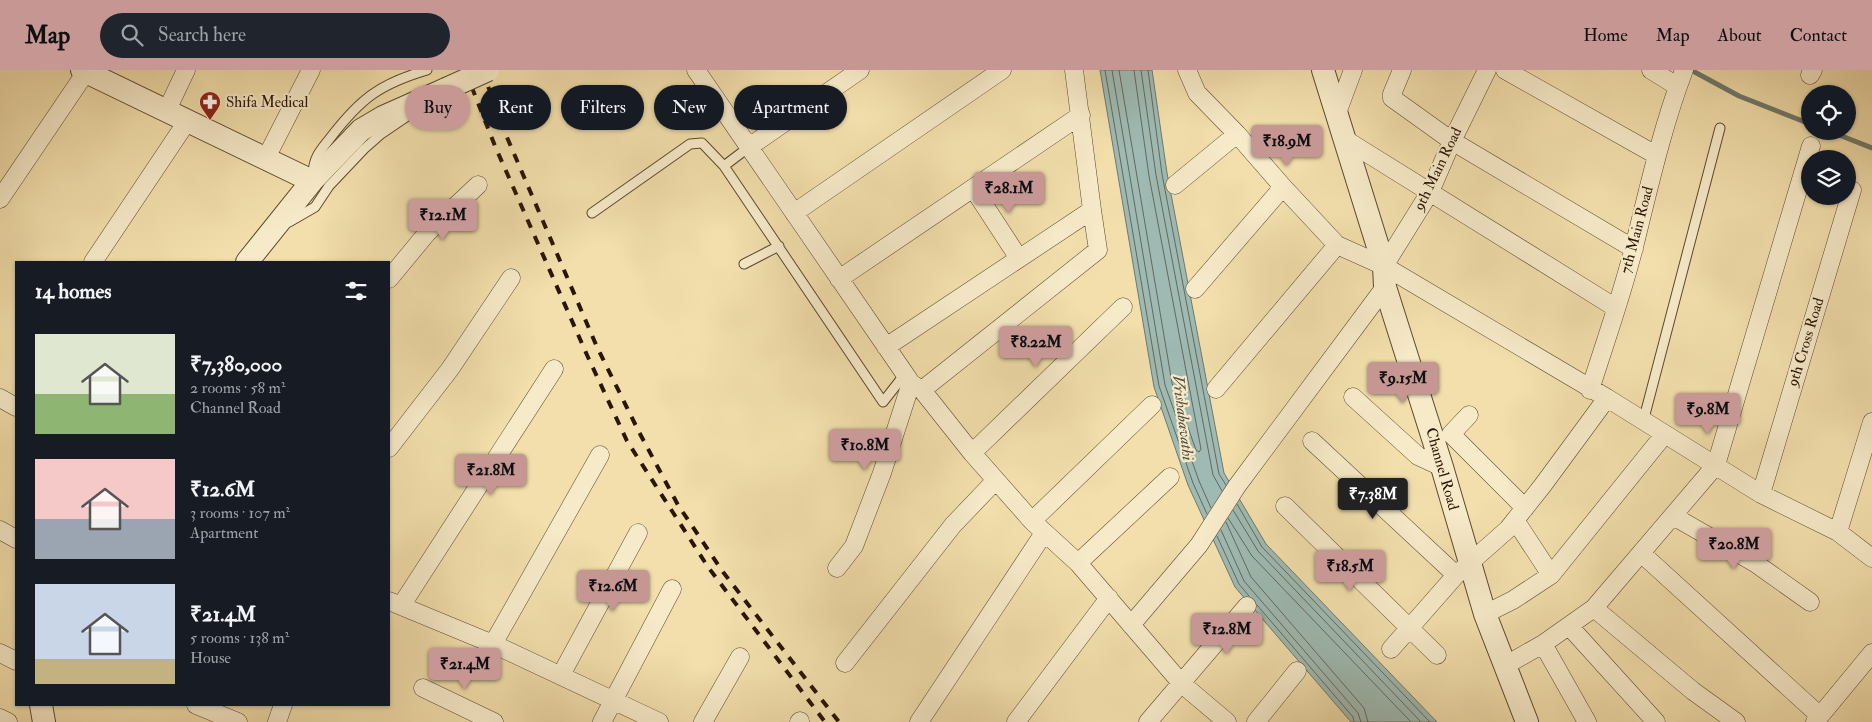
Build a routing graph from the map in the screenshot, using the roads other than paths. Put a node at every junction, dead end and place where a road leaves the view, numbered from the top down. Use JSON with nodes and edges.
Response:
{"nodes":[{"id":1,"x":186,"y":70,"type":"edge"},
{"id":2,"x":311,"y":70,"type":"edge"},
{"id":3,"x":427,"y":70,"type":"edge"},
{"id":4,"x":488,"y":70,"type":"edge"},
{"id":5,"x":696,"y":70,"type":"edge"},
{"id":6,"x":860,"y":70,"type":"edge"},
{"id":7,"x":1002,"y":70,"type":"edge"},
{"id":8,"x":1074,"y":70,"type":"edge"},
{"id":9,"x":1187,"y":70,"type":"edge"},
{"id":10,"x":1324,"y":70,"type":"edge"},
{"id":11,"x":1353,"y":70,"type":"edge"},
{"id":12,"x":1402,"y":70,"type":"edge"},
{"id":13,"x":1487,"y":70,"type":"edge"},
{"id":14,"x":1505,"y":70,"type":"edge"},
{"id":15,"x":1651,"y":70,"type":"edge"},
{"id":16,"x":84,"y":71,"type":"edge"},
{"id":17,"x":1680,"y":79,"type":"edge"},
{"id":18,"x":460,"y":85,"type":"edge"},
{"id":19,"x":405,"y":109,"type":"edge"},
{"id":20,"x":167,"y":110,"type":"junction"},
{"id":21,"x":1338,"y":113,"type":"junction"},
{"id":22,"x":1081,"y":115,"type":"junction"},
{"id":23,"x":405,"y":119,"type":"edge"},
{"id":24,"x":188,"y":120,"type":"junction"},
{"id":25,"x":1720,"y":128,"type":"dead end"},
{"id":26,"x":1237,"y":134,"type":"junction"},
{"id":27,"x":1346,"y":140,"type":"junction"},
{"id":28,"x":1452,"y":141,"type":"junction"},
{"id":29,"x":1811,"y":146,"type":"dead end"},
{"id":30,"x":749,"y":147,"type":"junction"},
{"id":31,"x":1656,"y":155,"type":"junction"},
{"id":32,"x":266,"y":158,"type":"junction"},
{"id":33,"x":724,"y":166,"type":"junction"},
{"id":34,"x":312,"y":181,"type":"junction"},
{"id":35,"x":1175,"y":184,"type":"dead end"},
{"id":36,"x":478,"y":185,"type":"dead end"},
{"id":37,"x":1282,"y":187,"type":"junction"},
{"id":38,"x":973,"y":188,"type":"junction"},
{"id":39,"x":1430,"y":192,"type":"junction"},
{"id":40,"x":0,"y":199,"type":"edge"},
{"id":41,"x":1847,"y":205,"type":"edge"},
{"id":42,"x":1092,"y":210,"type":"junction"},
{"id":43,"x":592,"y":213,"type":"dead end"},
{"id":44,"x":794,"y":213,"type":"junction"},
{"id":45,"x":273,"y":231,"type":"junction"},
{"id":46,"x":1337,"y":245,"type":"junction"},
{"id":47,"x":779,"y":246,"type":"junction"},
{"id":48,"x":1634,"y":249,"type":"junction"},
{"id":49,"x":1018,"y":258,"type":"junction"},
{"id":50,"x":94,"y":261,"type":"edge"},
{"id":51,"x":248,"y":261,"type":"edge"},
{"id":52,"x":744,"y":264,"type":"dead end"},
{"id":53,"x":1385,"y":277,"type":"junction"},
{"id":54,"x":390,"y":278,"type":"edge"},
{"id":55,"x":512,"y":278,"type":"dead end"},
{"id":56,"x":839,"y":279,"type":"junction"},
{"id":57,"x":1195,"y":289,"type":"dead end"},
{"id":58,"x":1123,"y":307,"type":"dead end"},
{"id":59,"x":1616,"y":308,"type":"junction"},
{"id":60,"x":886,"y":346,"type":"junction"},
{"id":61,"x":554,"y":369,"type":"dead end"},
{"id":62,"x":913,"y":383,"type":"junction"},
{"id":63,"x":1216,"y":390,"type":"dead end"},
{"id":64,"x":1590,"y":390,"type":"junction"},
{"id":65,"x":1353,"y":397,"type":"dead end"},
{"id":66,"x":0,"y":398,"type":"edge"},
{"id":67,"x":1607,"y":398,"type":"junction"},
{"id":68,"x":1152,"y":405,"type":"dead end"},
{"id":69,"x":15,"y":406,"type":"edge"},
{"id":70,"x":1469,"y":414,"type":"dead end"},
{"id":71,"x":1642,"y":422,"type":"junction"},
{"id":72,"x":1872,"y":422,"type":"edge"},
{"id":73,"x":1664,"y":435,"type":"junction"},
{"id":74,"x":1312,"y":441,"type":"dead end"},
{"id":75,"x":390,"y":447,"type":"edge"},
{"id":76,"x":972,"y":453,"type":"junction"},
{"id":77,"x":600,"y":455,"type":"dead end"},
{"id":78,"x":1716,"y":465,"type":"junction"},
{"id":79,"x":1442,"y":467,"type":"junction"},
{"id":80,"x":1170,"y":477,"type":"dead end"},
{"id":81,"x":996,"y":480,"type":"junction"},
{"id":82,"x":1760,"y":494,"type":"junction"},
{"id":83,"x":1285,"y":506,"type":"dead end"},
{"id":84,"x":1520,"y":514,"type":"junction"},
{"id":85,"x":1673,"y":516,"type":"junction"},
{"id":86,"x":1038,"y":527,"type":"junction"},
{"id":87,"x":0,"y":530,"type":"edge"},
{"id":88,"x":1838,"y":532,"type":"junction"},
{"id":89,"x":638,"y":534,"type":"dead end"},
{"id":90,"x":15,"y":538,"type":"edge"},
{"id":91,"x":1641,"y":553,"type":"junction"},
{"id":92,"x":1871,"y":553,"type":"edge"},
{"id":93,"x":1078,"y":563,"type":"junction"},
{"id":94,"x":837,"y":568,"type":"dead end"},
{"id":95,"x":1463,"y":569,"type":"junction"},
{"id":96,"x":1551,"y":575,"type":"junction"},
{"id":97,"x":672,"y":589,"type":"dead end"},
{"id":98,"x":1109,"y":598,"type":"junction"},
{"id":99,"x":1810,"y":602,"type":"dead end"},
{"id":100,"x":395,"y":604,"type":"edge"},
{"id":101,"x":1247,"y":606,"type":"dead end"},
{"id":102,"x":1594,"y":608,"type":"junction"},
{"id":103,"x":1486,"y":614,"type":"junction"},
{"id":104,"x":1131,"y":625,"type":"junction"},
{"id":105,"x":1569,"y":626,"type":"junction"},
{"id":106,"x":1410,"y":628,"type":"junction"},
{"id":107,"x":493,"y":644,"type":"junction"},
{"id":108,"x":1543,"y":644,"type":"junction"},
{"id":109,"x":1391,"y":649,"type":"dead end"},
{"id":110,"x":0,"y":653,"type":"edge"},
{"id":111,"x":1872,"y":654,"type":"edge"},
{"id":112,"x":1437,"y":655,"type":"dead end"},
{"id":113,"x":740,"y":657,"type":"dead end"},
{"id":114,"x":15,"y":660,"type":"edge"},
{"id":115,"x":845,"y":663,"type":"dead end"},
{"id":116,"x":1506,"y":665,"type":"junction"},
{"id":117,"x":1297,"y":671,"type":"dead end"},
{"id":118,"x":561,"y":675,"type":"junction"},
{"id":119,"x":1182,"y":684,"type":"junction"},
{"id":120,"x":423,"y":688,"type":"dead end"},
{"id":121,"x":615,"y":700,"type":"junction"},
{"id":122,"x":42,"y":706,"type":"edge"},
{"id":123,"x":198,"y":706,"type":"edge"},
{"id":124,"x":283,"y":706,"type":"edge"},
{"id":125,"x":0,"y":718,"type":"edge"},
{"id":126,"x":1817,"y":719,"type":"edge"},
{"id":127,"x":8,"y":722,"type":"edge"},
{"id":128,"x":44,"y":722,"type":"edge"},
{"id":129,"x":238,"y":722,"type":"edge"},
{"id":130,"x":277,"y":722,"type":"edge"},
{"id":131,"x":494,"y":722,"type":"edge"},
{"id":132,"x":602,"y":722,"type":"edge"},
{"id":133,"x":659,"y":722,"type":"edge"},
{"id":134,"x":703,"y":722,"type":"edge"},
{"id":135,"x":920,"y":722,"type":"edge"},
{"id":136,"x":1016,"y":722,"type":"edge"},
{"id":137,"x":1148,"y":722,"type":"edge"},
{"id":138,"x":1227,"y":722,"type":"edge"},
{"id":139,"x":1256,"y":722,"type":"edge"},
{"id":140,"x":1527,"y":722,"type":"edge"},
{"id":141,"x":1587,"y":722,"type":"edge"},
{"id":142,"x":1656,"y":722,"type":"edge"},
{"id":143,"x":1736,"y":722,"type":"edge"}],
"edges":[{"from":1,"to":20,"type":"street"},
{"from":2,"to":32,"type":"street"},
{"from":3,"to":34,"type":"lane"},
{"from":4,"to":18,"type":"street","bridge":true},
{"from":5,"to":30,"type":"street"},
{"from":6,"to":30,"type":"street"},
{"from":7,"to":44,"type":"street"},
{"from":8,"to":22,"type":"street"},
{"from":9,"to":26,"type":"street"},
{"from":10,"to":21,"type":"street","name":"Channel Road"},
{"from":11,"to":21,"type":"street"},
{"from":12,"to":28,"type":"street"},
{"from":13,"to":28,"type":"street","name":"9th Main Road"},
{"from":14,"to":31,"type":"street"},
{"from":15,"to":17,"type":"street"},
{"from":16,"to":20,"type":"street"},
{"from":16,"to":40,"type":"street"},
{"from":17,"to":31,"type":"street","name":"7th Main Road"},
{"from":19,"to":34,"type":"street"},
{"from":20,"to":24,"type":"street"},
{"from":21,"to":27,"type":"street","name":"Channel Road"},
{"from":22,"to":38,"type":"street"},
{"from":22,"to":42,"type":"street"},
{"from":23,"to":45,"type":"lane"},
{"from":24,"to":32,"type":"street"},
{"from":24,"to":50,"type":"street"},
{"from":25,"to":71,"type":"lane"},
{"from":26,"to":35,"type":"street"},
{"from":26,"to":37,"type":"street"},
{"from":27,"to":39,"type":"street"},
{"from":27,"to":53,"type":"street","name":"Channel Road"},
{"from":28,"to":39,"type":"street","name":"9th Main Road"},
{"from":28,"to":48,"type":"street"},
{"from":29,"to":78,"type":"street"},
{"from":30,"to":33,"type":"lane"},
{"from":30,"to":44,"type":"street"},
{"from":31,"to":48,"type":"street","name":"7th Main Road"},
{"from":32,"to":34,"type":"street"},
{"from":33,"to":43,"type":"lane"},
{"from":33,"to":47,"type":"lane"},
{"from":34,"to":45,"type":"street"},
{"from":36,"to":54,"type":"street"},
{"from":37,"to":46,"type":"street"},
{"from":37,"to":57,"type":"street"},
{"from":38,"to":49,"type":"street"},
{"from":38,"to":56,"type":"street"},
{"from":39,"to":53,"type":"street","name":"9th Main Road"},
{"from":39,"to":59,"type":"street"},
{"from":41,"to":82,"type":"street","name":"9th Cross Road"},
{"from":42,"to":49,"type":"street"},
{"from":42,"to":62,"type":"street"},
{"from":44,"to":56,"type":"street"},
{"from":45,"to":51,"type":"street"},
{"from":46,"to":53,"type":"street"},
{"from":46,"to":63,"type":"street"},
{"from":47,"to":52,"type":"lane"},
{"from":47,"to":62,"type":"lane"},
{"from":48,"to":59,"type":"street","name":"7th Main Road"},
{"from":49,"to":60,"type":"street"},
{"from":53,"to":64,"type":"street"},
{"from":53,"to":79,"type":"street","name":"Channel Road"},
{"from":53,"to":104,"type":"street","name":"9th Main Road"},
{"from":55,"to":75,"type":"street"},
{"from":56,"to":60,"type":"street"},
{"from":58,"to":76,"type":"street"},
{"from":59,"to":64,"type":"street","name":"7th Main Road"},
{"from":60,"to":62,"type":"street"},
{"from":61,"to":100,"type":"street"},
{"from":62,"to":76,"type":"street"},
{"from":62,"to":94,"type":"street"},
{"from":64,"to":67,"type":"street"},
{"from":65,"to":79,"type":"street"},
{"from":66,"to":69,"type":"street"},
{"from":67,"to":71,"type":"street"},
{"from":67,"to":84,"type":"street"},
{"from":68,"to":86,"type":"street"},
{"from":70,"to":84,"type":"street"},
{"from":71,"to":73,"type":"street"},
{"from":72,"to":88,"type":"street"},
{"from":73,"to":78,"type":"street"},
{"from":73,"to":96,"type":"street"},
{"from":74,"to":95,"type":"street"},
{"from":76,"to":81,"type":"street"},
{"from":77,"to":107,"type":"street"},
{"from":78,"to":82,"type":"street"},
{"from":78,"to":85,"type":"street"},
{"from":79,"to":95,"type":"street","name":"Channel Road"},
{"from":80,"to":93,"type":"street"},
{"from":81,"to":86,"type":"street"},
{"from":81,"to":115,"type":"street"},
{"from":82,"to":88,"type":"street"},
{"from":83,"to":106,"type":"street"},
{"from":84,"to":95,"type":"street"},
{"from":84,"to":96,"type":"street"},
{"from":85,"to":91,"type":"street"},
{"from":85,"to":99,"type":"street"},
{"from":86,"to":93,"type":"street"},
{"from":86,"to":135,"type":"street"},
{"from":87,"to":90,"type":"street"},
{"from":88,"to":92,"type":"street"},
{"from":89,"to":118,"type":"street"},
{"from":91,"to":102,"type":"street"},
{"from":91,"to":126,"type":"street"},
{"from":93,"to":98,"type":"street"},
{"from":95,"to":103,"type":"street","name":"Channel Road"},
{"from":95,"to":106,"type":"street"},
{"from":96,"to":103,"type":"street"},
{"from":97,"to":121,"type":"street"},
{"from":98,"to":104,"type":"street"},
{"from":98,"to":136,"type":"street"},
{"from":100,"to":107,"type":"street"},
{"from":101,"to":119,"type":"street"},
{"from":102,"to":105,"type":"street"},
{"from":102,"to":143,"type":"street"},
{"from":103,"to":116,"type":"street","name":"Channel Road"},
{"from":104,"to":119,"type":"street"},
{"from":105,"to":108,"type":"street"},
{"from":105,"to":142,"type":"street"},
{"from":106,"to":109,"type":"street"},
{"from":106,"to":112,"type":"street"},
{"from":107,"to":118,"type":"street"},
{"from":108,"to":116,"type":"street"},
{"from":108,"to":141,"type":"street"},
{"from":110,"to":114,"type":"street"},
{"from":111,"to":126,"type":"street"},
{"from":113,"to":134,"type":"street"},
{"from":116,"to":140,"type":"street","name":"Channel Road"},
{"from":117,"to":139,"type":"street"},
{"from":118,"to":121,"type":"street"},
{"from":119,"to":137,"type":"street"},
{"from":119,"to":138,"type":"street"},
{"from":120,"to":131,"type":"street"},
{"from":121,"to":132,"type":"street"},
{"from":121,"to":133,"type":"street"},
{"from":122,"to":128,"type":"street"},
{"from":123,"to":129,"type":"street"},
{"from":124,"to":130,"type":"street"},
{"from":125,"to":127,"type":"street"}]}
